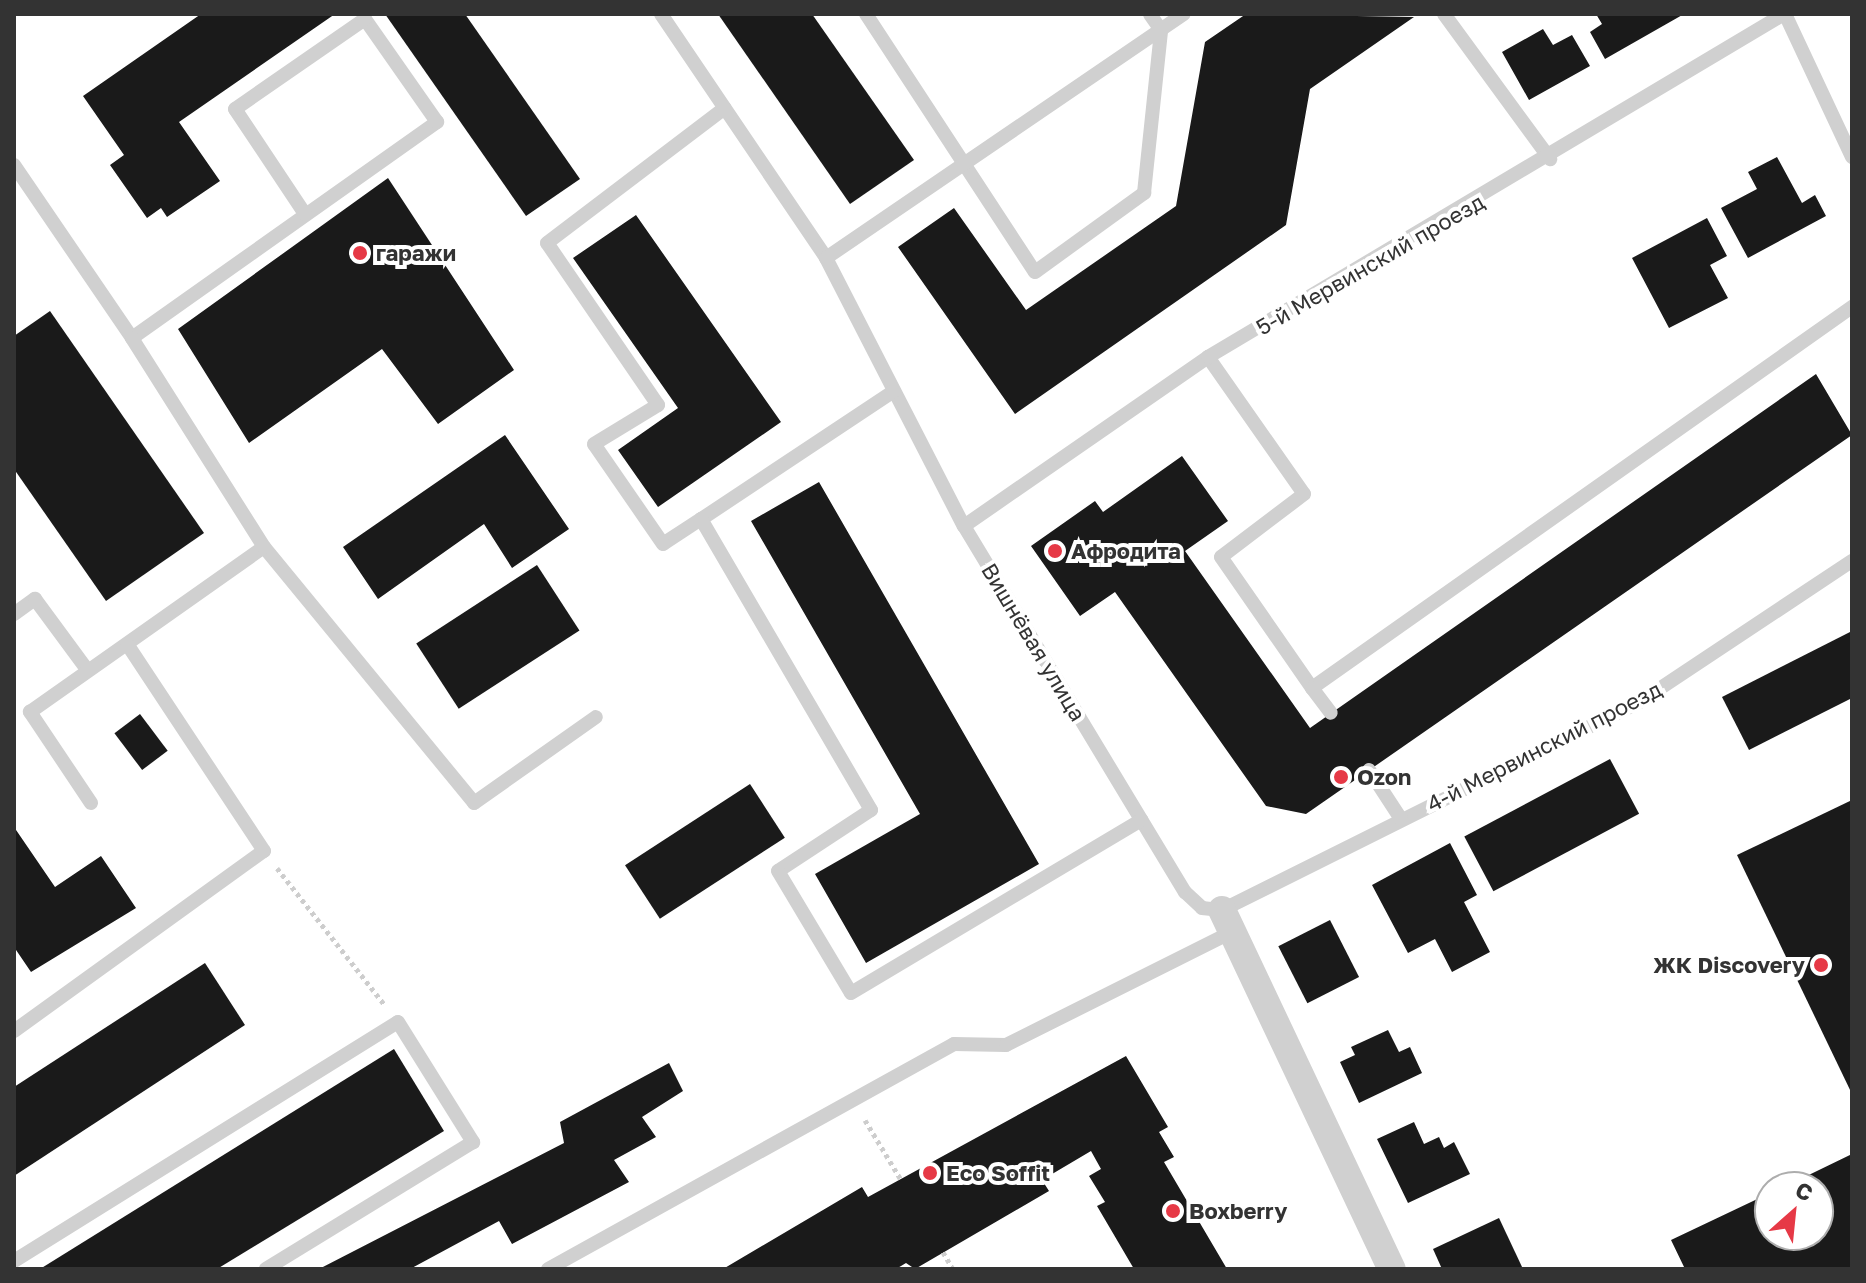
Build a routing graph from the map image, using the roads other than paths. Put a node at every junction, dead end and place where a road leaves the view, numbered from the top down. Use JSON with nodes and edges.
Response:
{"nodes":[{"id":1,"x":661,"y":14,"type":"edge"},
{"id":2,"x":866,"y":14,"type":"edge"},
{"id":3,"x":1150,"y":14,"type":"edge"},
{"id":4,"x":1184,"y":14,"type":"edge"},
{"id":5,"x":1444,"y":14,"type":"edge"},
{"id":6,"x":1784,"y":14,"type":"edge"},
{"id":7,"x":1161,"y":30,"type":"junction"},
{"id":8,"x":725,"y":108,"type":"junction"},
{"id":9,"x":1852,"y":157,"type":"edge"},
{"id":10,"x":1550,"y":159,"type":"junction"},
{"id":11,"x":14,"y":165,"type":"edge"},
{"id":12,"x":965,"y":167,"type":"junction"},
{"id":13,"x":305,"y":214,"type":"junction"},
{"id":14,"x":826,"y":258,"type":"junction"},
{"id":15,"x":1852,"y":307,"type":"edge"},
{"id":16,"x":132,"y":338,"type":"junction"},
{"id":17,"x":1208,"y":357,"type":"junction"},
{"id":18,"x":894,"y":391,"type":"junction"},
{"id":19,"x":701,"y":519,"type":"junction"},
{"id":20,"x":964,"y":526,"type":"junction"},
{"id":21,"x":264,"y":547,"type":"junction"},
{"id":22,"x":1852,"y":561,"type":"edge"},
{"id":23,"x":14,"y":614,"type":"edge"},
{"id":24,"x":127,"y":644,"type":"junction"},
{"id":25,"x":88,"y":671,"type":"junction"},
{"id":26,"x":1312,"y":688,"type":"junction"},
{"id":27,"x":1331,"y":713,"type":"dead end"},
{"id":28,"x":596,"y":717,"type":"dead end"},
{"id":29,"x":1369,"y":770,"type":"dead end"},
{"id":30,"x":91,"y":803,"type":"dead end"},
{"id":31,"x":1401,"y":819,"type":"junction"},
{"id":32,"x":1141,"y":820,"type":"junction"},
{"id":33,"x":1227,"y":921,"type":"junction"},
{"id":34,"x":14,"y":1031,"type":"edge"},
{"id":35,"x":14,"y":1261,"type":"edge"},
{"id":36,"x":266,"y":1269,"type":"edge"},
{"id":37,"x":548,"y":1269,"type":"edge"},
{"id":38,"x":1392,"y":1269,"type":"edge"}],
"edges":[{"from":1,"to":8,"type":"lane","name":"Вишнёвая улица"},
{"from":2,"to":12,"type":"lane"},
{"from":3,"to":7,"type":"lane"},
{"from":4,"to":7,"type":"lane"},
{"from":5,"to":10,"type":"lane"},
{"from":6,"to":9,"type":"lane"},
{"from":6,"to":10,"type":"lane","name":"5-й Мервинский проезд"},
{"from":7,"to":12,"type":"lane"},
{"from":7,"to":12,"type":"lane"},
{"from":8,"to":14,"type":"lane","name":"Вишнёвая улица"},
{"from":8,"to":19,"type":"lane"},
{"from":10,"to":17,"type":"lane","name":"5-й Мервинский проезд"},
{"from":11,"to":16,"type":"lane"},
{"from":12,"to":14,"type":"lane"},
{"from":13,"to":13,"type":"lane"},
{"from":13,"to":16,"type":"lane"},
{"from":14,"to":18,"type":"lane","name":"Вишнёвая улица"},
{"from":15,"to":26,"type":"lane"},
{"from":16,"to":21,"type":"lane"},
{"from":17,"to":20,"type":"lane","name":"5-й Мервинский проезд"},
{"from":17,"to":26,"type":"lane"},
{"from":18,"to":19,"type":"lane"},
{"from":18,"to":20,"type":"lane","name":"Вишнёвая улица"},
{"from":19,"to":32,"type":"lane"},
{"from":20,"to":32,"type":"lane","name":"Вишнёвая улица"},
{"from":21,"to":24,"type":"lane"},
{"from":21,"to":28,"type":"lane"},
{"from":22,"to":31,"type":"lane","name":"4-й Мервинский проезд"},
{"from":23,"to":25,"type":"lane"},
{"from":24,"to":25,"type":"lane"},
{"from":24,"to":34,"type":"lane"},
{"from":25,"to":30,"type":"lane"},
{"from":26,"to":27,"type":"lane"},
{"from":29,"to":31,"type":"lane"},
{"from":31,"to":33,"type":"lane","name":"4-й Мервинский проезд"},
{"from":32,"to":33,"type":"lane","name":"Вишнёвая улица"},
{"from":33,"to":37,"type":"lane","name":"4-й Мервинский проезд"},
{"from":33,"to":38,"type":"street"},
{"from":35,"to":36,"type":"lane"}]}
